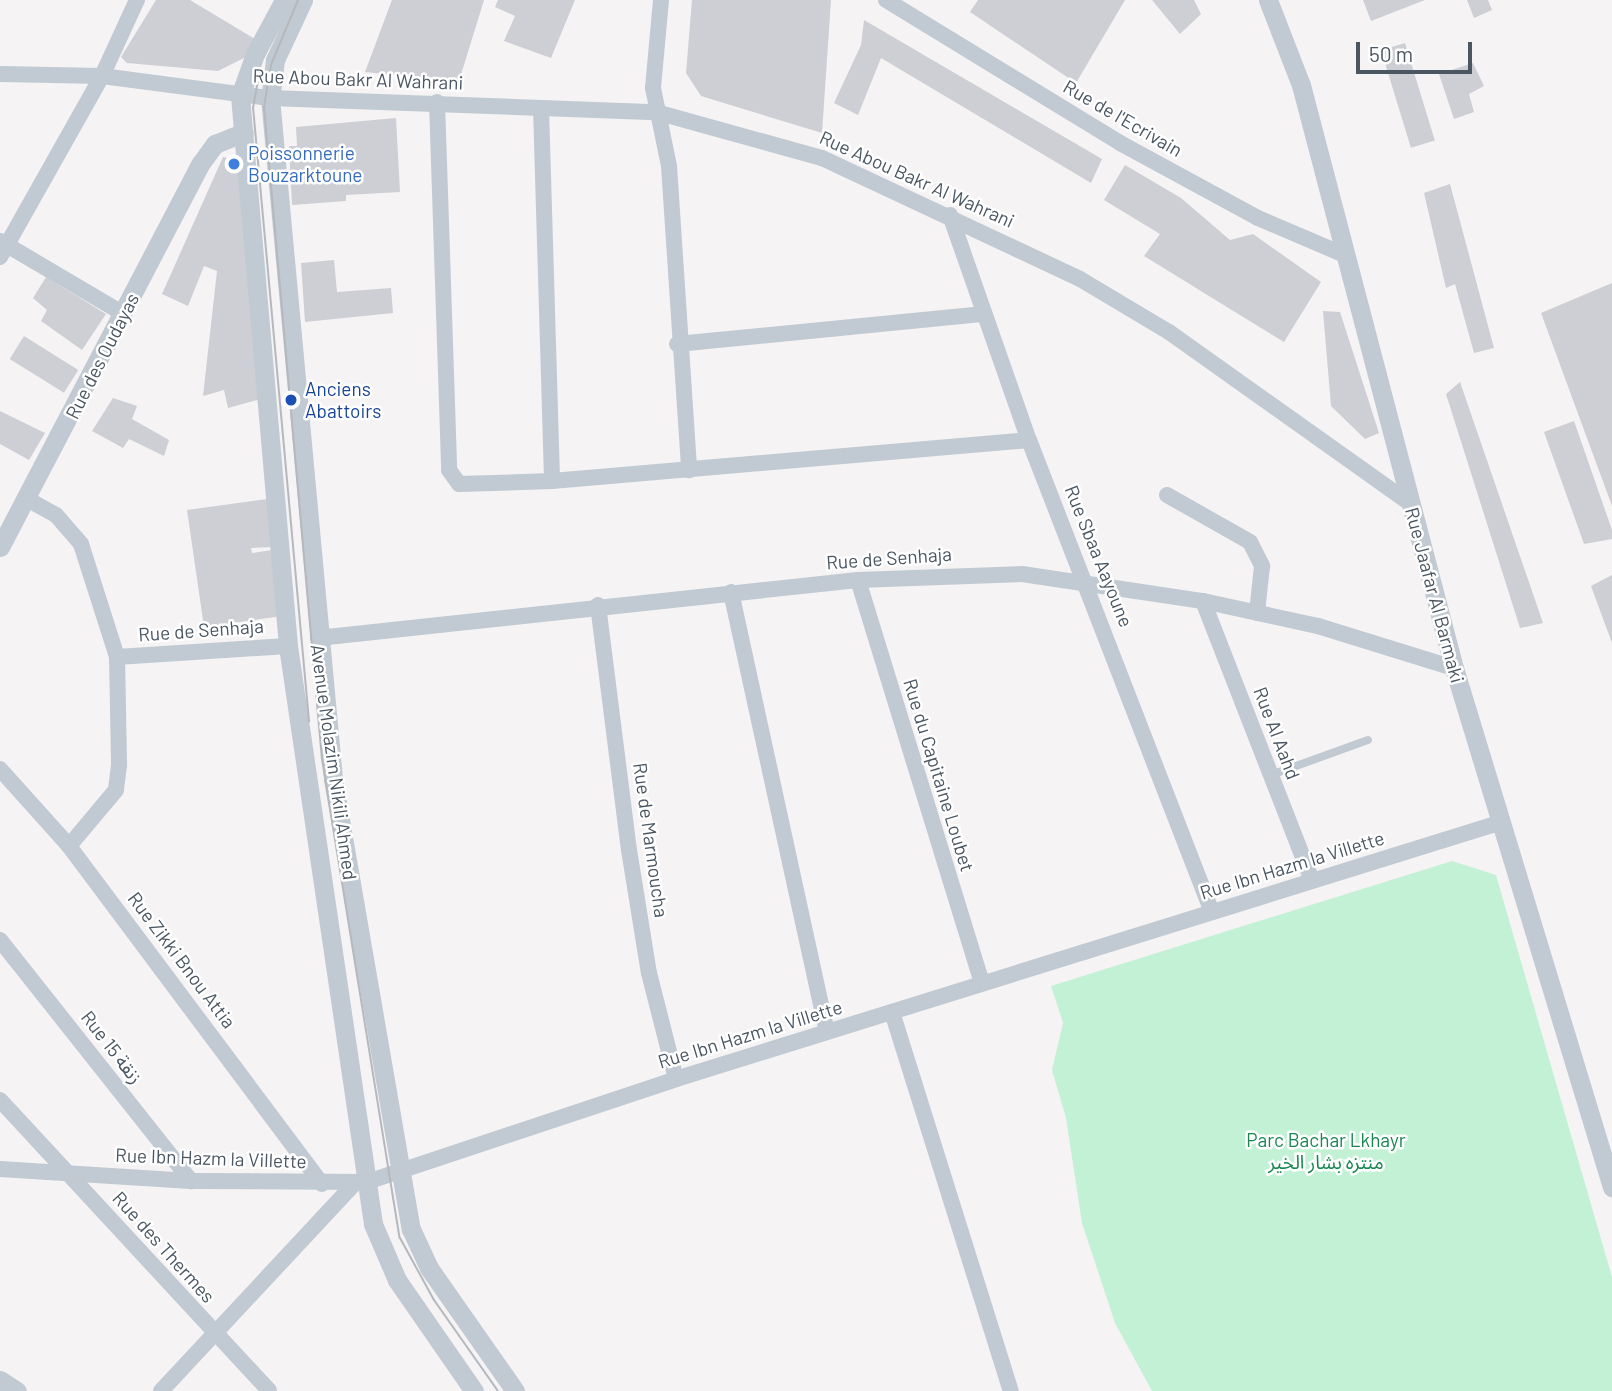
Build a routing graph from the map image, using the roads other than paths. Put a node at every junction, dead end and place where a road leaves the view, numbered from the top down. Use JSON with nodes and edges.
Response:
{"nodes":[{"id":1,"x":137,"y":0,"type":"edge"},
{"id":2,"x":284,"y":0,"type":"edge"},
{"id":3,"x":303,"y":0,"type":"edge"},
{"id":4,"x":661,"y":0,"type":"edge"},
{"id":5,"x":886,"y":0,"type":"edge"},
{"id":6,"x":1268,"y":0,"type":"edge"},
{"id":7,"x":0,"y":74,"type":"edge"},
{"id":8,"x":102,"y":76,"type":"junction"},
{"id":9,"x":240,"y":96,"type":"junction"},
{"id":10,"x":270,"y":98,"type":"junction"},
{"id":11,"x":437,"y":102,"type":"junction"},
{"id":12,"x":541,"y":108,"type":"junction"},
{"id":13,"x":656,"y":112,"type":"junction"},
{"id":14,"x":245,"y":142,"type":"junction"},
{"id":15,"x":950,"y":215,"type":"junction"},
{"id":16,"x":2,"y":248,"type":"edge"},
{"id":17,"x":1347,"y":257,"type":"junction"},
{"id":18,"x":124,"y":314,"type":"junction"},
{"id":19,"x":982,"y":314,"type":"junction"},
{"id":20,"x":677,"y":344,"type":"junction"},
{"id":21,"x":1029,"y":440,"type":"junction"},
{"id":22,"x":689,"y":470,"type":"junction"},
{"id":23,"x":552,"y":481,"type":"junction"},
{"id":24,"x":1167,"y":495,"type":"dead end"},
{"id":25,"x":27,"y":499,"type":"junction"},
{"id":26,"x":1410,"y":503,"type":"junction"},
{"id":27,"x":0,"y":547,"type":"edge"},
{"id":28,"x":858,"y":580,"type":"junction"},
{"id":29,"x":1087,"y":581,"type":"junction"},
{"id":30,"x":731,"y":592,"type":"junction"},
{"id":31,"x":1203,"y":601,"type":"junction"},
{"id":32,"x":598,"y":605,"type":"junction"},
{"id":33,"x":1257,"y":613,"type":"junction"},
{"id":34,"x":318,"y":638,"type":"junction"},
{"id":35,"x":288,"y":646,"type":"junction"},
{"id":36,"x":117,"y":657,"type":"junction"},
{"id":37,"x":1454,"y":668,"type":"junction"},
{"id":38,"x":1368,"y":740,"type":"dead end"},
{"id":39,"x":0,"y":769,"type":"edge"},
{"id":40,"x":1271,"y":775,"type":"junction"},
{"id":41,"x":1499,"y":823,"type":"junction"},
{"id":42,"x":69,"y":845,"type":"junction"},
{"id":43,"x":1312,"y":880,"type":"junction"},
{"id":44,"x":1212,"y":912,"type":"junction"},
{"id":45,"x":0,"y":940,"type":"edge"},
{"id":46,"x":982,"y":982,"type":"junction"},
{"id":47,"x":891,"y":1012,"type":"junction"},
{"id":48,"x":827,"y":1032,"type":"junction"},
{"id":49,"x":676,"y":1079,"type":"junction"},
{"id":50,"x":0,"y":1100,"type":"edge"},
{"id":51,"x":0,"y":1169,"type":"edge"},
{"id":52,"x":69,"y":1172,"type":"junction"},
{"id":53,"x":398,"y":1172,"type":"junction"},
{"id":54,"x":191,"y":1181,"type":"junction"},
{"id":55,"x":322,"y":1184,"type":"junction"},
{"id":56,"x":360,"y":1184,"type":"junction"},
{"id":57,"x":1612,"y":1187,"type":"edge"},
{"id":58,"x":214,"y":1334,"type":"junction"},
{"id":59,"x":0,"y":1380,"type":"edge"},
{"id":60,"x":17,"y":1391,"type":"edge"},
{"id":61,"x":162,"y":1391,"type":"edge"},
{"id":62,"x":269,"y":1391,"type":"edge"},
{"id":63,"x":474,"y":1391,"type":"edge"},
{"id":64,"x":515,"y":1391,"type":"edge"},
{"id":65,"x":1011,"y":1391,"type":"edge"}],
"edges":[{"from":1,"to":8,"type":"street"},
{"from":2,"to":9,"type":"street"},
{"from":3,"to":10,"type":"street"},
{"from":4,"to":13,"type":"street"},
{"from":5,"to":17,"type":"street","name":"Rue de l'Ecrivain"},
{"from":6,"to":17,"type":"street","name":"Rue Jaafar Al Barmaki"},
{"from":7,"to":8,"type":"street","name":"Rue Abou Bakr Al Wahrani"},
{"from":8,"to":9,"type":"street","name":"Rue Abou Bakr Al Wahrani"},
{"from":8,"to":16,"type":"street"},
{"from":9,"to":10,"type":"street","name":"Rue Abou Bakr Al Wahrani"},
{"from":9,"to":14,"type":"street","name":"Avenue Molazim Nikili Ahmed"},
{"from":10,"to":11,"type":"street","name":"Rue Abou Bakr Al Wahrani"},
{"from":10,"to":34,"type":"street","name":"Avenue Molazim Nikili Ahmed"},
{"from":11,"to":12,"type":"street","name":"Rue Abou Bakr Al Wahrani"},
{"from":11,"to":23,"type":"street"},
{"from":12,"to":13,"type":"street","name":"Rue Abou Bakr Al Wahrani"},
{"from":12,"to":23,"type":"street"},
{"from":13,"to":15,"type":"street","name":"Rue Abou Bakr Al Wahrani"},
{"from":13,"to":20,"type":"street"},
{"from":14,"to":18,"type":"street","name":"Rue des Oudayas"},
{"from":14,"to":35,"type":"street","name":"Avenue Molazim Nikili Ahmed"},
{"from":15,"to":19,"type":"street","name":"Rue Sbaa Aayoune"},
{"from":15,"to":26,"type":"street","name":"Rue Abou Bakr Al Wahrani"},
{"from":16,"to":18,"type":"street"},
{"from":17,"to":26,"type":"street","name":"Rue Jaafar Al Barmaki"},
{"from":18,"to":25,"type":"street","name":"Rue des Oudayas"},
{"from":19,"to":20,"type":"street"},
{"from":19,"to":21,"type":"street","name":"Rue Sbaa Aayoune"},
{"from":20,"to":22,"type":"street"},
{"from":21,"to":22,"type":"street"},
{"from":21,"to":29,"type":"street","name":"Rue Sbaa Aayoune"},
{"from":22,"to":23,"type":"street"},
{"from":24,"to":33,"type":"street"},
{"from":25,"to":27,"type":"street","name":"Rue des Oudayas"},
{"from":25,"to":36,"type":"street"},
{"from":26,"to":37,"type":"street","name":"Rue Jaafar Al Barmaki"},
{"from":28,"to":29,"type":"street","name":"Rue de Senhaja"},
{"from":28,"to":30,"type":"street","name":"Rue de Senhaja"},
{"from":28,"to":46,"type":"street","name":"Rue du Capitaine Loubet"},
{"from":29,"to":31,"type":"street","name":"Rue de Senhaja"},
{"from":29,"to":44,"type":"street","name":"Rue Sbaa Aayoune"},
{"from":30,"to":32,"type":"street","name":"Rue de Senhaja"},
{"from":30,"to":48,"type":"street"},
{"from":31,"to":33,"type":"street","name":"Rue de Senhaja"},
{"from":31,"to":40,"type":"street","name":"Rue Al Aahd"},
{"from":32,"to":34,"type":"street","name":"Rue de Senhaja"},
{"from":32,"to":49,"type":"street","name":"Rue de Marmoucha"},
{"from":33,"to":37,"type":"street","name":"Rue de Senhaja"},
{"from":34,"to":53,"type":"street","name":"Avenue Molazim Nikili Ahmed"},
{"from":35,"to":36,"type":"street","name":"Rue de Senhaja"},
{"from":35,"to":56,"type":"street","name":"Avenue Molazim Nikili Ahmed"},
{"from":36,"to":42,"type":"street"},
{"from":37,"to":41,"type":"street","name":"Rue Jaafar Al Barmaki"},
{"from":38,"to":40,"type":"lane"},
{"from":39,"to":42,"type":"street","name":"Rue Zikki Bnou Attia"},
{"from":40,"to":43,"type":"street","name":"Rue Al Aahd"},
{"from":41,"to":43,"type":"street","name":"Rue Ibn Hazm la Villette"},
{"from":41,"to":57,"type":"street","name":"Rue Jaafar Al Barmaki"},
{"from":42,"to":55,"type":"street","name":"Rue Zikki Bnou Attia"},
{"from":43,"to":44,"type":"street","name":"Rue Ibn Hazm la Villette"},
{"from":44,"to":46,"type":"street","name":"Rue Ibn Hazm la Villette"},
{"from":45,"to":54,"type":"street","name":"Rue 15 زنقة"},
{"from":46,"to":47,"type":"street","name":"Rue Ibn Hazm la Villette"},
{"from":47,"to":48,"type":"street","name":"Rue Ibn Hazm la Villette"},
{"from":47,"to":65,"type":"street"},
{"from":48,"to":49,"type":"street","name":"Rue Ibn Hazm la Villette"},
{"from":49,"to":53,"type":"street","name":"Rue Ibn Hazm la Villette"},
{"from":50,"to":52,"type":"street","name":"Rue des Thermes"},
{"from":51,"to":52,"type":"street","name":"Rue Ibn Hazm la Villette"},
{"from":52,"to":54,"type":"street","name":"Rue Ibn Hazm la Villette"},
{"from":52,"to":58,"type":"street","name":"Rue des Thermes"},
{"from":53,"to":56,"type":"street","name":"Rue Ibn Hazm la Villette"},
{"from":53,"to":64,"type":"street","name":"Avenue Molazim Nikili Ahmed"},
{"from":54,"to":55,"type":"street","name":"Rue Ibn Hazm la Villette"},
{"from":55,"to":56,"type":"street","name":"Rue Ibn Hazm la Villette"},
{"from":56,"to":58,"type":"street"},
{"from":56,"to":63,"type":"street","name":"Avenue Molazim Nikili Ahmed"},
{"from":58,"to":61,"type":"street"},
{"from":58,"to":62,"type":"street","name":"Rue des Thermes"},
{"from":59,"to":60,"type":"street"}]}
